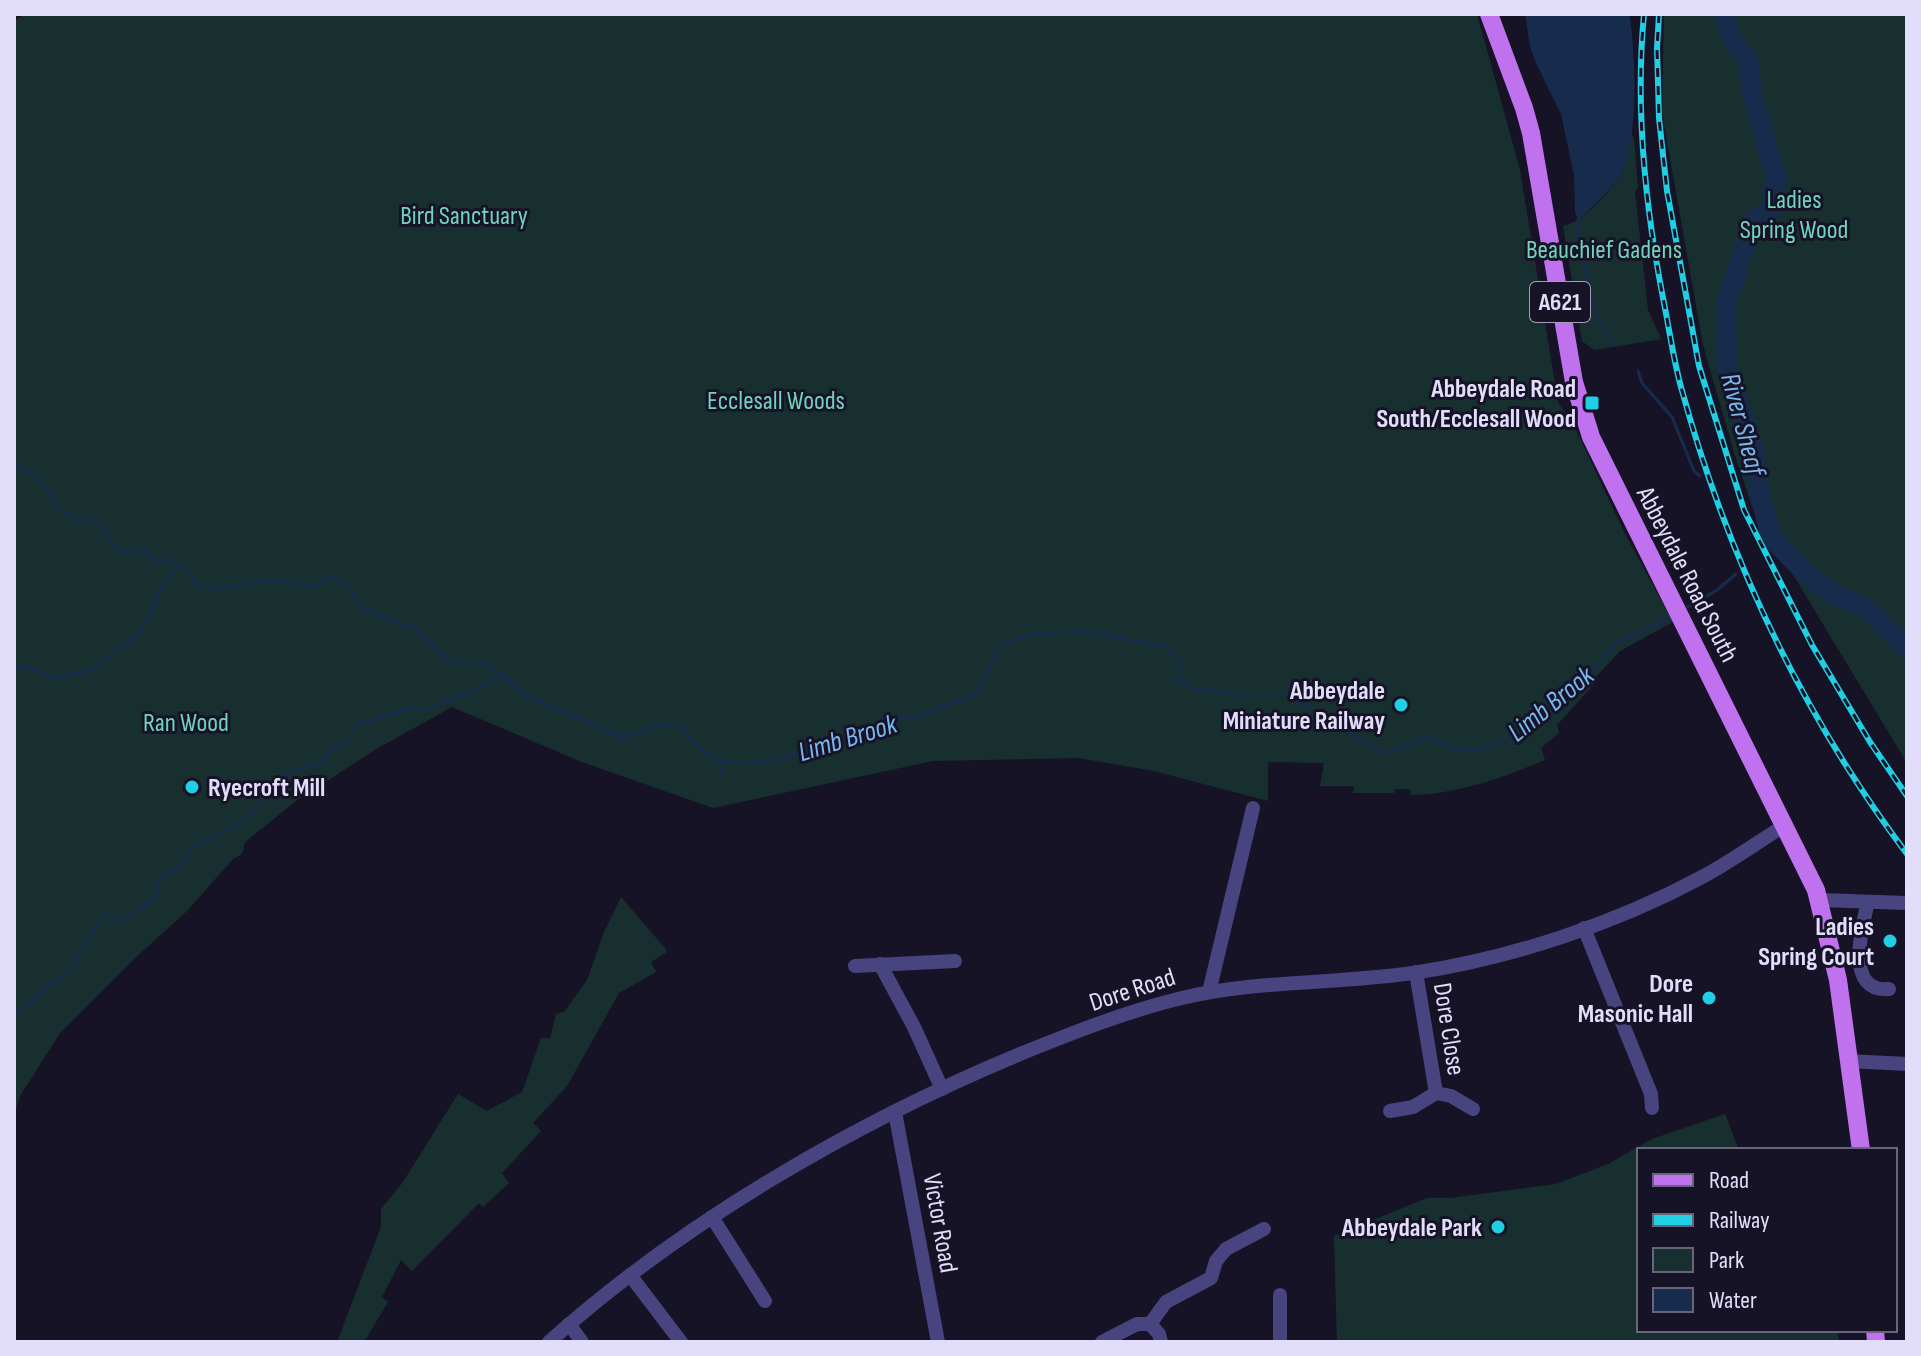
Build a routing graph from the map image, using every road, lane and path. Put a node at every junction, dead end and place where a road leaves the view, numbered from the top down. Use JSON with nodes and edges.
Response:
{"nodes":[{"id":1,"x":1489,"y":14,"type":"edge"},
{"id":2,"x":1253,"y":808,"type":"dead end"},
{"id":3,"x":1785,"y":825,"type":"junction"},
{"id":4,"x":1819,"y":900,"type":"junction"},
{"id":5,"x":1868,"y":902,"type":"junction"},
{"id":6,"x":1907,"y":903,"type":"edge"},
{"id":7,"x":1584,"y":928,"type":"junction"},
{"id":8,"x":955,"y":961,"type":"dead end"},
{"id":9,"x":880,"y":964,"type":"junction"},
{"id":10,"x":855,"y":966,"type":"dead end"},
{"id":11,"x":1416,"y":972,"type":"junction"},
{"id":12,"x":1889,"y":989,"type":"dead end"},
{"id":13,"x":1209,"y":992,"type":"junction"},
{"id":14,"x":1848,"y":1061,"type":"junction"},
{"id":15,"x":1907,"y":1064,"type":"edge"},
{"id":16,"x":942,"y":1089,"type":"junction"},
{"id":17,"x":1436,"y":1093,"type":"junction"},
{"id":18,"x":1652,"y":1108,"type":"dead end"},
{"id":19,"x":1473,"y":1109,"type":"dead end"},
{"id":20,"x":1390,"y":1111,"type":"dead end"},
{"id":21,"x":895,"y":1112,"type":"junction"},
{"id":22,"x":1861,"y":1148,"type":"edge"},
{"id":23,"x":712,"y":1217,"type":"junction"},
{"id":24,"x":1264,"y":1229,"type":"dead end"},
{"id":25,"x":630,"y":1275,"type":"junction"},
{"id":26,"x":1280,"y":1295,"type":"dead end"},
{"id":27,"x":765,"y":1301,"type":"dead end"},
{"id":28,"x":569,"y":1324,"type":"junction"},
{"id":29,"x":1150,"y":1324,"type":"junction"},
{"id":30,"x":549,"y":1342,"type":"edge"},
{"id":31,"x":582,"y":1342,"type":"edge"},
{"id":32,"x":681,"y":1342,"type":"edge"},
{"id":33,"x":938,"y":1342,"type":"edge"},
{"id":34,"x":1102,"y":1342,"type":"edge"},
{"id":35,"x":1161,"y":1342,"type":"edge"},
{"id":36,"x":1280,"y":1342,"type":"edge"}],
"edges":[{"from":1,"to":3,"type":"main road","name":"Abbeydale Road South","number":"A621"},
{"from":2,"to":13,"type":"street"},
{"from":3,"to":4,"type":"main road","name":"Abbeydale Road South","number":"A621"},
{"from":3,"to":7,"type":"street","name":"Dore Road"},
{"from":4,"to":5,"type":"street"},
{"from":4,"to":14,"type":"main road","name":"Abbeydale Road South","number":"A621"},
{"from":5,"to":6,"type":"street"},
{"from":5,"to":12,"type":"street"},
{"from":7,"to":11,"type":"street","name":"Dore Road"},
{"from":7,"to":18,"type":"street"},
{"from":8,"to":9,"type":"street"},
{"from":9,"to":10,"type":"street"},
{"from":9,"to":16,"type":"street"},
{"from":11,"to":13,"type":"street","name":"Dore Road"},
{"from":11,"to":17,"type":"street","name":"Dore Close"},
{"from":13,"to":16,"type":"street","name":"Dore Road"},
{"from":14,"to":15,"type":"street"},
{"from":14,"to":22,"type":"main road","name":"Abbeydale Road South","number":"A621"},
{"from":16,"to":21,"type":"street","name":"Dore Road"},
{"from":17,"to":19,"type":"street","name":"Dore Close"},
{"from":17,"to":20,"type":"street","name":"Dore Close"},
{"from":21,"to":23,"type":"street","name":"Dore Road"},
{"from":21,"to":33,"type":"street","name":"Victor Road"},
{"from":23,"to":25,"type":"street","name":"Dore Road"},
{"from":23,"to":27,"type":"street"},
{"from":24,"to":29,"type":"street"},
{"from":25,"to":28,"type":"street","name":"Dore Road"},
{"from":25,"to":32,"type":"street"},
{"from":26,"to":36,"type":"street"},
{"from":28,"to":30,"type":"street","name":"Dore Road"},
{"from":28,"to":31,"type":"street"},
{"from":29,"to":34,"type":"street"},
{"from":29,"to":35,"type":"street"}]}
